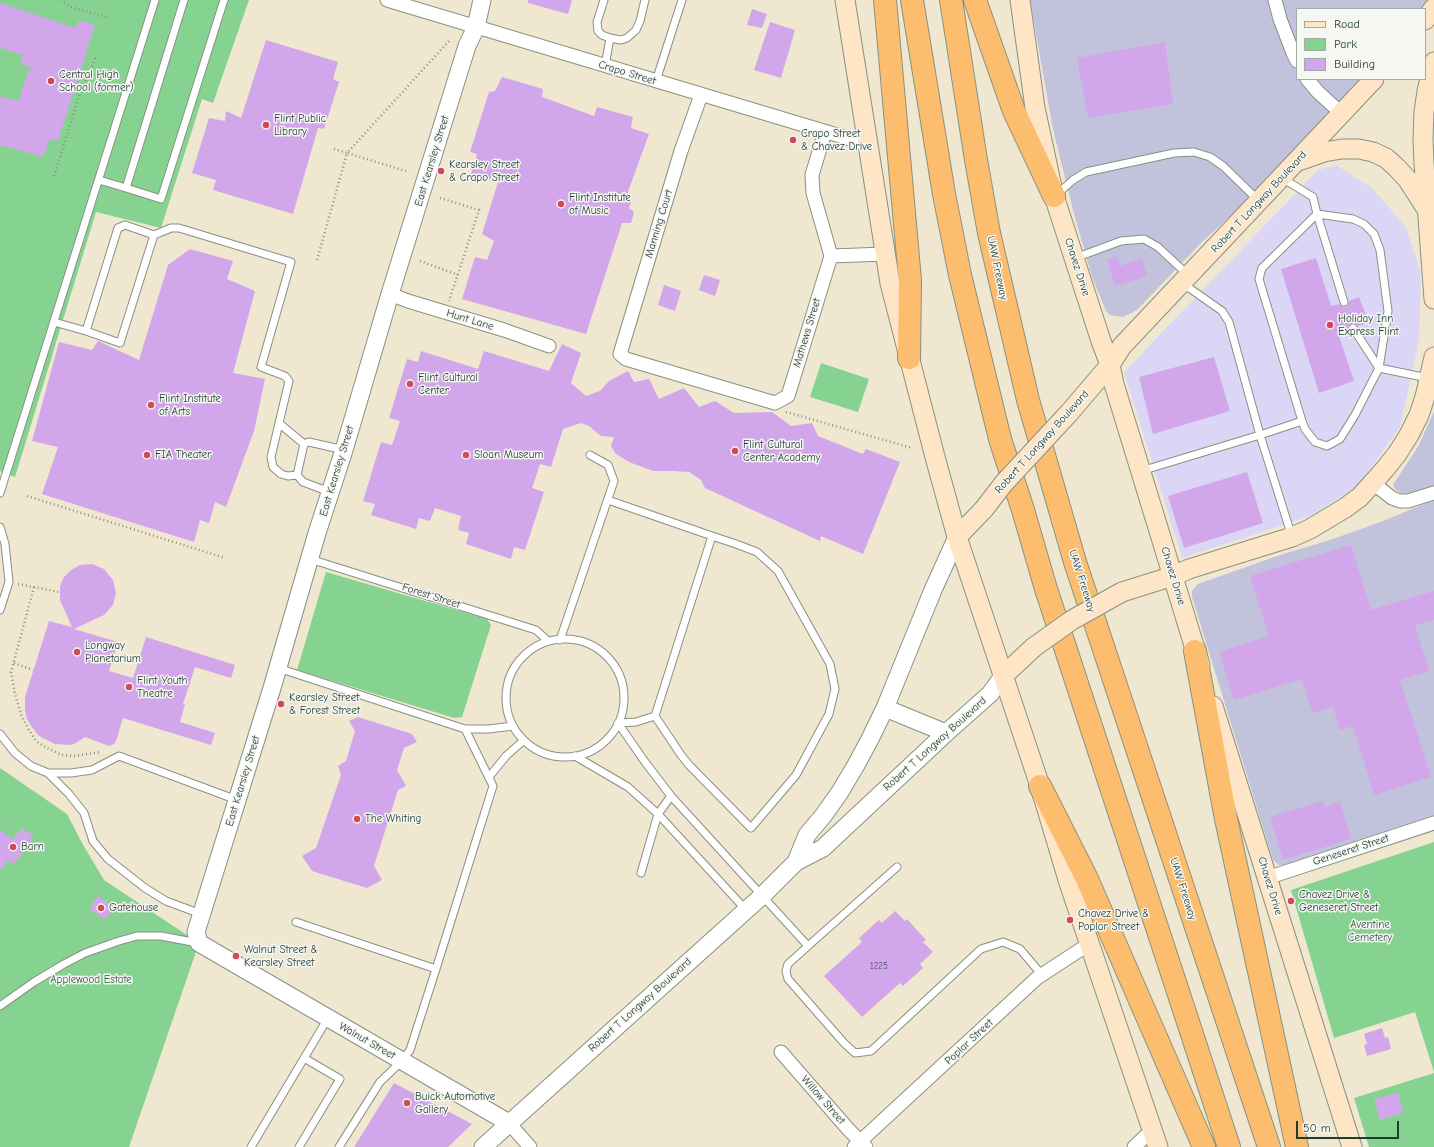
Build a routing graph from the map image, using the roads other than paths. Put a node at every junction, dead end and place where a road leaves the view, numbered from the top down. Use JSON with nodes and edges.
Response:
{"nodes":[{"id":1,"x":155,"y":0,"type":"edge"},
{"id":2,"x":184,"y":0,"type":"edge"},
{"id":3,"x":224,"y":0,"type":"edge"},
{"id":4,"x":387,"y":0,"type":"edge"},
{"id":5,"x":482,"y":0,"type":"edge"},
{"id":6,"x":604,"y":0,"type":"edge"},
{"id":7,"x":646,"y":0,"type":"edge"},
{"id":8,"x":682,"y":0,"type":"edge"},
{"id":9,"x":845,"y":0,"type":"edge"},
{"id":10,"x":885,"y":0,"type":"edge"},
{"id":11,"x":912,"y":0,"type":"edge"},
{"id":12,"x":952,"y":0,"type":"edge"},
{"id":13,"x":975,"y":0,"type":"edge"},
{"id":14,"x":1020,"y":0,"type":"edge"},
{"id":15,"x":1275,"y":0,"type":"edge"},
{"id":16,"x":1434,"y":8,"type":"edge"},
{"id":17,"x":1426,"y":19,"type":"edge"},
{"id":18,"x":476,"y":27,"type":"junction"},
{"id":19,"x":610,"y":38,"type":"junction"},
{"id":20,"x":1296,"y":59,"type":"edge"},
{"id":21,"x":1434,"y":62,"type":"edge"},
{"id":22,"x":604,"y":66,"type":"junction"},
{"id":23,"x":1308,"y":80,"type":"edge"},
{"id":24,"x":1373,"y":80,"type":"edge"},
{"id":25,"x":656,"y":81,"type":"junction"},
{"id":26,"x":701,"y":95,"type":"junction"},
{"id":27,"x":1342,"y":114,"type":"junction"},
{"id":28,"x":825,"y":132,"type":"junction"},
{"id":29,"x":867,"y":144,"type":"junction"},
{"id":30,"x":1297,"y":162,"type":"junction"},
{"id":31,"x":1282,"y":178,"type":"junction"},
{"id":32,"x":99,"y":180,"type":"junction"},
{"id":33,"x":126,"y":188,"type":"junction"},
{"id":34,"x":1054,"y":196,"type":"junction"},
{"id":35,"x":1259,"y":201,"type":"junction"},
{"id":36,"x":1427,"y":209,"type":"junction"},
{"id":37,"x":1317,"y":214,"type":"junction"},
{"id":38,"x":154,"y":235,"type":"junction"},
{"id":39,"x":885,"y":254,"type":"junction"},
{"id":40,"x":831,"y":256,"type":"junction"},
{"id":41,"x":1074,"y":258,"type":"junction"},
{"id":42,"x":1186,"y":279,"type":"junction"},
{"id":43,"x":390,"y":294,"type":"junction"},
{"id":44,"x":1434,"y":300,"type":"edge"},
{"id":45,"x":1344,"y":302,"type":"dead end"},
{"id":46,"x":54,"y":322,"type":"junction"},
{"id":47,"x":1353,"y":328,"type":"dead end"},
{"id":48,"x":86,"y":331,"type":"junction"},
{"id":49,"x":549,"y":346,"type":"dead end"},
{"id":50,"x":1434,"y":357,"type":"edge"},
{"id":51,"x":909,"y":358,"type":"junction"},
{"id":52,"x":1110,"y":366,"type":"junction"},
{"id":53,"x":1380,"y":368,"type":"junction"},
{"id":54,"x":1430,"y":379,"type":"junction"},
{"id":55,"x":780,"y":407,"type":"joint"},
{"id":56,"x":1302,"y":421,"type":"junction"},
{"id":57,"x":280,"y":424,"type":"junction"},
{"id":58,"x":1260,"y":434,"type":"junction"},
{"id":59,"x":304,"y":444,"type":"junction"},
{"id":60,"x":344,"y":450,"type":"junction"},
{"id":61,"x":590,"y":455,"type":"dead end"},
{"id":62,"x":1141,"y":472,"type":"junction"},
{"id":63,"x":297,"y":475,"type":"junction"},
{"id":64,"x":1373,"y":483,"type":"junction"},
{"id":65,"x":330,"y":492,"type":"junction"},
{"id":66,"x":0,"y":493,"type":"edge"},
{"id":67,"x":1434,"y":493,"type":"edge"},
{"id":68,"x":608,"y":500,"type":"junction"},
{"id":69,"x":0,"y":526,"type":"edge"},
{"id":70,"x":712,"y":536,"type":"junction"},
{"id":71,"x":957,"y":537,"type":"junction"},
{"id":72,"x":1292,"y":537,"type":"junction"},
{"id":73,"x":310,"y":558,"type":"junction"},
{"id":74,"x":1173,"y":576,"type":"junction"},
{"id":75,"x":0,"y":610,"type":"edge"},
{"id":76,"x":560,"y":640,"type":"junction"},
{"id":77,"x":548,"y":641,"type":"junction"},
{"id":78,"x":1195,"y":651,"type":"junction"},
{"id":79,"x":277,"y":668,"type":"junction"},
{"id":80,"x":1003,"y":676,"type":"junction"},
{"id":81,"x":885,"y":708,"type":"junction"},
{"id":82,"x":655,"y":716,"type":"junction"},
{"id":83,"x":618,"y":724,"type":"junction"},
{"id":84,"x":512,"y":726,"type":"junction"},
{"id":85,"x":465,"y":729,"type":"junction"},
{"id":86,"x":946,"y":732,"type":"junction"},
{"id":87,"x":0,"y":734,"type":"edge"},
{"id":88,"x":524,"y":740,"type":"junction"},
{"id":89,"x":575,"y":756,"type":"junction"},
{"id":90,"x":48,"y":773,"type":"junction"},
{"id":91,"x":489,"y":778,"type":"junction"},
{"id":92,"x":1040,"y":786,"type":"junction"},
{"id":93,"x":671,"y":796,"type":"junction"},
{"id":94,"x":237,"y":800,"type":"junction"},
{"id":95,"x":658,"y":814,"type":"junction"},
{"id":96,"x":1434,"y":823,"type":"edge"},
{"id":97,"x":796,"y":862,"type":"junction"},
{"id":98,"x":897,"y":867,"type":"dead end"},
{"id":99,"x":641,"y":873,"type":"dead end"},
{"id":100,"x":1267,"y":878,"type":"junction"},
{"id":101,"x":763,"y":895,"type":"junction"},
{"id":102,"x":746,"y":910,"type":"junction"},
{"id":103,"x":201,"y":914,"type":"junction"},
{"id":104,"x":296,"y":922,"type":"dead end"},
{"id":105,"x":198,"y":943,"type":"junction"},
{"id":106,"x":1089,"y":944,"type":"junction"},
{"id":107,"x":808,"y":946,"type":"junction"},
{"id":108,"x":436,"y":969,"type":"junction"},
{"id":109,"x":1042,"y":975,"type":"junction"},
{"id":110,"x":0,"y":1006,"type":"edge"},
{"id":111,"x":328,"y":1018,"type":"junction"},
{"id":112,"x":781,"y":1052,"type":"dead end"},
{"id":113,"x":304,"y":1058,"type":"junction"},
{"id":114,"x":402,"y":1061,"type":"junction"},
{"id":115,"x":509,"y":1124,"type":"junction"},
{"id":116,"x":1155,"y":1139,"type":"edge"},
{"id":117,"x":860,"y":1145,"type":"edge"},
{"id":118,"x":251,"y":1147,"type":"edge"},
{"id":119,"x":299,"y":1147,"type":"edge"},
{"id":120,"x":339,"y":1147,"type":"edge"},
{"id":121,"x":483,"y":1147,"type":"edge"},
{"id":122,"x":530,"y":1147,"type":"edge"},
{"id":123,"x":1134,"y":1147,"type":"edge"},
{"id":124,"x":1204,"y":1147,"type":"edge"},
{"id":125,"x":1229,"y":1147,"type":"edge"},
{"id":126,"x":1269,"y":1147,"type":"edge"},
{"id":127,"x":1297,"y":1147,"type":"edge"},
{"id":128,"x":1352,"y":1147,"type":"edge"}],
"edges":[{"from":1,"to":32,"type":"lane"},
{"from":2,"to":33,"type":"lane"},
{"from":3,"to":33,"type":"lane"},
{"from":4,"to":18,"type":"street","name":"Crapo Street"},
{"from":5,"to":18,"type":"street","name":"East Kearsley Street"},
{"from":6,"to":19,"type":"lane"},
{"from":7,"to":19,"type":"lane"},
{"from":8,"to":25,"type":"lane"},
{"from":9,"to":29,"type":"main road"},
{"from":10,"to":51,"type":"highway"},
{"from":11,"to":125,"type":"highway"},
{"from":12,"to":126,"type":"highway","name":"UAW Freeway"},
{"from":13,"to":34,"type":"highway"},
{"from":14,"to":34,"type":"main road","name":"Chavez Drive"},
{"from":15,"to":20,"type":"street"},
{"from":16,"to":17,"type":"main road"},
{"from":18,"to":22,"type":"street","name":"Crapo Street"},
{"from":18,"to":43,"type":"street","name":"East Kearsley Street"},
{"from":19,"to":22,"type":"lane"},
{"from":21,"to":36,"type":"main road"},
{"from":22,"to":25,"type":"street","name":"Crapo Street"},
{"from":23,"to":27,"type":"street"},
{"from":24,"to":27,"type":"main road","name":"Robert T Longway Boulevard"},
{"from":25,"to":26,"type":"street","name":"Crapo Street"},
{"from":26,"to":28,"type":"street","name":"Crapo Street"},
{"from":26,"to":55,"type":"street","name":"Manning Court"},
{"from":27,"to":30,"type":"main road","name":"Robert T Longway Boulevard"},
{"from":28,"to":29,"type":"street","name":"Crapo Street"},
{"from":28,"to":40,"type":"street"},
{"from":29,"to":39,"type":"main road"},
{"from":30,"to":31,"type":"main road","name":"Robert T Longway Boulevard"},
{"from":30,"to":36,"type":"main road"},
{"from":31,"to":35,"type":"main road","name":"Robert T Longway Boulevard"},
{"from":31,"to":37,"type":"lane"},
{"from":32,"to":33,"type":"lane"},
{"from":32,"to":46,"type":"lane"},
{"from":34,"to":35,"type":"lane"},
{"from":34,"to":41,"type":"main road","name":"Chavez Drive"},
{"from":35,"to":42,"type":"main road","name":"Robert T Longway Boulevard"},
{"from":36,"to":44,"type":"main road"},
{"from":37,"to":45,"type":"lane"},
{"from":37,"to":53,"type":"lane"},
{"from":37,"to":56,"type":"lane"},
{"from":38,"to":48,"type":"lane"},
{"from":38,"to":48,"type":"lane"},
{"from":38,"to":57,"type":"lane"},
{"from":39,"to":40,"type":"street"},
{"from":39,"to":51,"type":"main road"},
{"from":40,"to":55,"type":"street","name":"Mathews Street"},
{"from":41,"to":42,"type":"lane"},
{"from":41,"to":52,"type":"main road","name":"Chavez Drive"},
{"from":42,"to":52,"type":"main road","name":"Robert T Longway Boulevard"},
{"from":42,"to":58,"type":"lane"},
{"from":43,"to":49,"type":"street","name":"Hunt Lane"},
{"from":43,"to":60,"type":"street","name":"East Kearsley Street"},
{"from":46,"to":48,"type":"lane"},
{"from":46,"to":66,"type":"lane"},
{"from":47,"to":53,"type":"lane"},
{"from":50,"to":54,"type":"main road","name":"Robert T Longway Boulevard"},
{"from":51,"to":71,"type":"main road"},
{"from":52,"to":62,"type":"main road","name":"Chavez Drive"},
{"from":52,"to":71,"type":"main road","name":"Robert T Longway Boulevard","bridge":true},
{"from":53,"to":54,"type":"lane"},
{"from":53,"to":56,"type":"lane"},
{"from":54,"to":64,"type":"main road","name":"Robert T Longway Boulevard"},
{"from":56,"to":58,"type":"lane"},
{"from":57,"to":59,"type":"lane"},
{"from":57,"to":63,"type":"lane"},
{"from":58,"to":62,"type":"lane"},
{"from":58,"to":72,"type":"lane"},
{"from":59,"to":60,"type":"lane"},
{"from":59,"to":63,"type":"lane"},
{"from":60,"to":65,"type":"street","name":"East Kearsley Street"},
{"from":61,"to":68,"type":"lane"},
{"from":62,"to":74,"type":"main road","name":"Chavez Drive"},
{"from":63,"to":65,"type":"lane"},
{"from":64,"to":67,"type":"street"},
{"from":64,"to":72,"type":"main road","name":"Robert T Longway Boulevard"},
{"from":65,"to":73,"type":"street","name":"East Kearsley Street"},
{"from":68,"to":70,"type":"lane"},
{"from":68,"to":76,"type":"lane"},
{"from":69,"to":75,"type":"lane"},
{"from":70,"to":82,"type":"lane"},
{"from":70,"to":82,"type":"lane"},
{"from":71,"to":80,"type":"main road"},
{"from":71,"to":81,"type":"street","name":"Robert T Longway Boulevard"},
{"from":72,"to":74,"type":"main road","name":"Robert T Longway Boulevard"},
{"from":73,"to":77,"type":"lane","name":"Forest Street"},
{"from":73,"to":79,"type":"street","name":"East Kearsley Street"},
{"from":74,"to":78,"type":"main road","name":"Chavez Drive"},
{"from":74,"to":80,"type":"main road","name":"Robert T Longway Boulevard","bridge":true},
{"from":76,"to":77,"type":"lane"},
{"from":76,"to":83,"type":"lane"},
{"from":77,"to":84,"type":"lane"},
{"from":78,"to":100,"type":"main road","name":"Chavez Drive"},
{"from":78,"to":127,"type":"highway"},
{"from":79,"to":85,"type":"lane"},
{"from":79,"to":94,"type":"street","name":"East Kearsley Street"},
{"from":80,"to":86,"type":"street","name":"Robert T Longway Boulevard"},
{"from":80,"to":92,"type":"main road"},
{"from":81,"to":86,"type":"street"},
{"from":81,"to":97,"type":"street","name":"Robert T Longway Boulevard"},
{"from":82,"to":83,"type":"lane"},
{"from":83,"to":89,"type":"lane"},
{"from":83,"to":93,"type":"lane"},
{"from":84,"to":85,"type":"lane"},
{"from":84,"to":88,"type":"lane"},
{"from":85,"to":91,"type":"lane"},
{"from":86,"to":97,"type":"street","name":"Robert T Longway Boulevard"},
{"from":87,"to":90,"type":"lane"},
{"from":88,"to":89,"type":"lane"},
{"from":88,"to":91,"type":"lane"},
{"from":89,"to":95,"type":"lane"},
{"from":90,"to":94,"type":"lane"},
{"from":90,"to":103,"type":"lane"},
{"from":91,"to":108,"type":"lane"},
{"from":92,"to":106,"type":"main road"},
{"from":92,"to":124,"type":"highway"},
{"from":93,"to":95,"type":"lane"},
{"from":93,"to":101,"type":"lane"},
{"from":94,"to":103,"type":"street","name":"East Kearsley Street"},
{"from":95,"to":99,"type":"lane"},
{"from":95,"to":102,"type":"lane"},
{"from":96,"to":100,"type":"street","name":"Geneseret Street"},
{"from":97,"to":101,"type":"street","name":"Robert T Longway Boulevard"},
{"from":98,"to":107,"type":"lane"},
{"from":100,"to":128,"type":"main road","name":"Chavez Drive"},
{"from":101,"to":102,"type":"street","name":"Robert T Longway Boulevard"},
{"from":101,"to":107,"type":"lane"},
{"from":102,"to":115,"type":"street","name":"Robert T Longway Boulevard"},
{"from":103,"to":105,"type":"street","name":"East Kearsley Street"},
{"from":104,"to":108,"type":"lane"},
{"from":105,"to":110,"type":"lane"},
{"from":105,"to":111,"type":"street","name":"Walnut Street"},
{"from":106,"to":109,"type":"street","name":"Poplar Street"},
{"from":106,"to":116,"type":"main road"},
{"from":107,"to":109,"type":"lane"},
{"from":108,"to":114,"type":"lane"},
{"from":109,"to":117,"type":"street","name":"Poplar Street"},
{"from":111,"to":113,"type":"lane"},
{"from":111,"to":114,"type":"street","name":"Walnut Street"},
{"from":112,"to":117,"type":"street","name":"Willow Street"},
{"from":113,"to":118,"type":"lane"},
{"from":113,"to":119,"type":"lane"},
{"from":114,"to":115,"type":"street","name":"Walnut Street"},
{"from":114,"to":120,"type":"lane"},
{"from":115,"to":121,"type":"street","name":"Robert T Longway Boulevard"},
{"from":115,"to":122,"type":"street","name":"Walnut Street"},
{"from":116,"to":123,"type":"street"}]}
